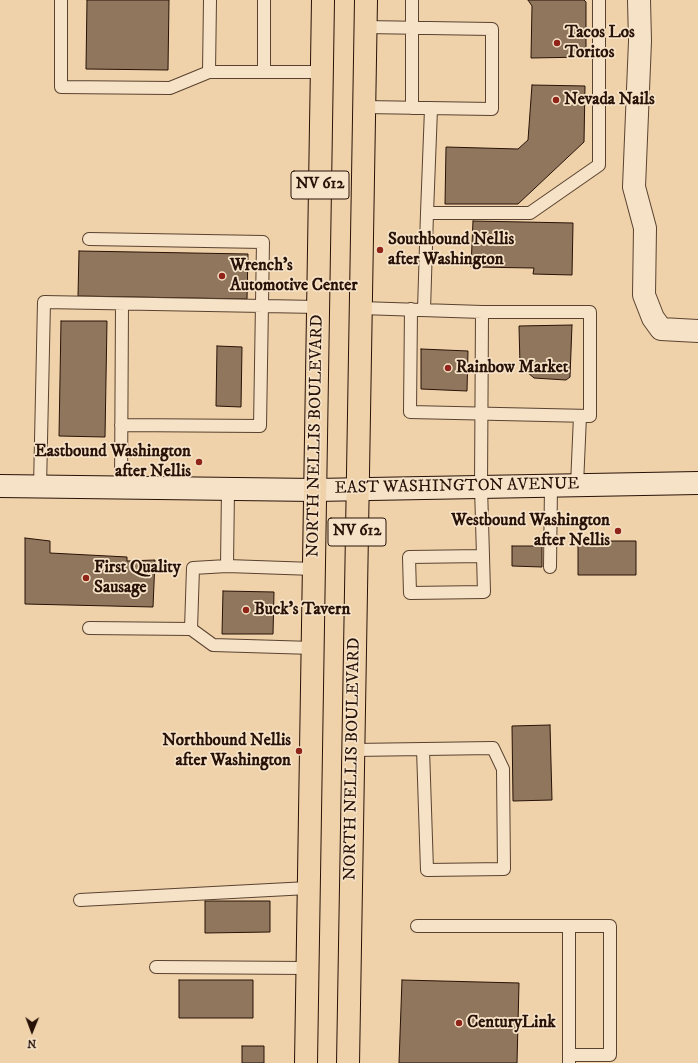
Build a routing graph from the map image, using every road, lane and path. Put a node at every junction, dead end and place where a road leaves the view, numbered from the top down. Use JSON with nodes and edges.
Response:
{"nodes":[{"id":1,"x":62,"y":0,"type":"edge"},
{"id":2,"x":210,"y":0,"type":"edge"},
{"id":3,"x":264,"y":0,"type":"edge"},
{"id":4,"x":323,"y":0,"type":"edge"},
{"id":5,"x":366,"y":0,"type":"edge"},
{"id":6,"x":412,"y":0,"type":"edge"},
{"id":7,"x":599,"y":0,"type":"edge"},
{"id":8,"x":640,"y":0,"type":"edge"},
{"id":9,"x":365,"y":27,"type":"junction"},
{"id":10,"x":412,"y":28,"type":"junction"},
{"id":11,"x":209,"y":72,"type":"junction"},
{"id":12,"x":264,"y":72,"type":"junction"},
{"id":13,"x":322,"y":72,"type":"junction"},
{"id":14,"x":364,"y":108,"type":"junction"},
{"id":15,"x":412,"y":108,"type":"junction"},
{"id":16,"x":431,"y":109,"type":"junction"},
{"id":17,"x":427,"y":212,"type":"junction"},
{"id":18,"x":89,"y":239,"type":"dead end"},
{"id":19,"x":122,"y":304,"type":"junction"},
{"id":20,"x":262,"y":306,"type":"junction"},
{"id":21,"x":318,"y":307,"type":"junction"},
{"id":22,"x":361,"y":308,"type":"junction"},
{"id":23,"x":411,"y":309,"type":"junction"},
{"id":24,"x":424,"y":310,"type":"junction"},
{"id":25,"x":482,"y":312,"type":"junction"},
{"id":26,"x":698,"y":331,"type":"edge"},
{"id":27,"x":481,"y":414,"type":"junction"},
{"id":28,"x":580,"y":416,"type":"junction"},
{"id":29,"x":121,"y":425,"type":"junction"},
{"id":30,"x":698,"y":483,"type":"edge"},
{"id":31,"x":577,"y":485,"type":"junction"},
{"id":32,"x":0,"y":486,"type":"edge"},
{"id":33,"x":551,"y":486,"type":"junction"},
{"id":34,"x":40,"y":487,"type":"junction"},
{"id":35,"x":481,"y":487,"type":"junction"},
{"id":36,"x":121,"y":488,"type":"junction"},
{"id":37,"x":228,"y":489,"type":"junction"},
{"id":38,"x":358,"y":489,"type":"junction"},
{"id":39,"x":315,"y":490,"type":"junction"},
{"id":40,"x":483,"y":556,"type":"junction"},
{"id":41,"x":227,"y":566,"type":"junction"},
{"id":42,"x":550,"y":567,"type":"dead end"},
{"id":43,"x":314,"y":569,"type":"junction"},
{"id":44,"x":89,"y":628,"type":"dead end"},
{"id":45,"x":191,"y":630,"type":"junction"},
{"id":46,"x":312,"y":648,"type":"junction"},
{"id":47,"x":423,"y":749,"type":"junction"},
{"id":48,"x":354,"y":750,"type":"junction"},
{"id":49,"x":308,"y":888,"type":"junction"},
{"id":50,"x":80,"y":900,"type":"dead end"},
{"id":51,"x":417,"y":926,"type":"dead end"},
{"id":52,"x":569,"y":926,"type":"junction"},
{"id":53,"x":156,"y":967,"type":"dead end"},
{"id":54,"x":307,"y":968,"type":"junction"},
{"id":55,"x":569,"y":1059,"type":"edge"},
{"id":56,"x":306,"y":1063,"type":"edge"},
{"id":57,"x":348,"y":1063,"type":"edge"}],
"edges":[{"from":1,"to":11,"type":"lane"},
{"from":2,"to":11,"type":"lane"},
{"from":3,"to":12,"type":"lane"},
{"from":4,"to":13,"type":"main road","name":"NORTH NELLIS BOULEVARD","number":"NV 612"},
{"from":5,"to":9,"type":"main road","name":"NORTH NELLIS BOULEVARD","number":"NV 612"},
{"from":6,"to":10,"type":"lane"},
{"from":7,"to":17,"type":"lane"},
{"from":8,"to":26,"type":"main road"},
{"from":9,"to":10,"type":"lane"},
{"from":9,"to":14,"type":"main road","name":"NORTH NELLIS BOULEVARD","number":"NV 612"},
{"from":10,"to":15,"type":"lane"},
{"from":10,"to":16,"type":"lane"},
{"from":11,"to":12,"type":"lane"},
{"from":12,"to":13,"type":"lane"},
{"from":13,"to":21,"type":"main road","name":"NORTH NELLIS BOULEVARD","number":"NV 612"},
{"from":14,"to":15,"type":"lane"},
{"from":14,"to":22,"type":"main road","name":"NORTH NELLIS BOULEVARD","number":"NV 612"},
{"from":15,"to":16,"type":"lane"},
{"from":16,"to":17,"type":"lane"},
{"from":17,"to":24,"type":"lane"},
{"from":18,"to":20,"type":"lane"},
{"from":19,"to":20,"type":"lane"},
{"from":19,"to":29,"type":"lane"},
{"from":19,"to":34,"type":"lane"},
{"from":20,"to":21,"type":"lane"},
{"from":20,"to":29,"type":"lane"},
{"from":21,"to":39,"type":"main road","name":"NORTH NELLIS BOULEVARD","number":"NV 612"},
{"from":22,"to":23,"type":"lane"},
{"from":22,"to":38,"type":"main road","name":"NORTH NELLIS BOULEVARD","number":"NV 612"},
{"from":23,"to":24,"type":"lane"},
{"from":23,"to":27,"type":"lane"},
{"from":24,"to":25,"type":"lane"},
{"from":25,"to":27,"type":"lane"},
{"from":25,"to":28,"type":"lane"},
{"from":27,"to":28,"type":"lane"},
{"from":27,"to":35,"type":"lane"},
{"from":28,"to":31,"type":"lane"},
{"from":29,"to":36,"type":"lane"},
{"from":30,"to":31,"type":"main road","name":"EAST WASHINGTON AVENUE"},
{"from":31,"to":33,"type":"main road","name":"EAST WASHINGTON AVENUE"},
{"from":32,"to":34,"type":"main road","name":"EAST WASHINGTON AVENUE"},
{"from":33,"to":35,"type":"main road","name":"EAST WASHINGTON AVENUE"},
{"from":33,"to":42,"type":"lane"},
{"from":34,"to":36,"type":"main road","name":"EAST WASHINGTON AVENUE"},
{"from":35,"to":38,"type":"main road","name":"EAST WASHINGTON AVENUE"},
{"from":35,"to":40,"type":"lane"},
{"from":36,"to":37,"type":"main road","name":"EAST WASHINGTON AVENUE"},
{"from":37,"to":39,"type":"main road","name":"EAST WASHINGTON AVENUE"},
{"from":37,"to":41,"type":"lane"},
{"from":38,"to":39,"type":"main road","name":"EAST WASHINGTON AVENUE"},
{"from":38,"to":48,"type":"main road","name":"NORTH NELLIS BOULEVARD","number":"NV 612"},
{"from":39,"to":43,"type":"main road","name":"NORTH NELLIS BOULEVARD","number":"NV 612"},
{"from":40,"to":40,"type":"lane"},
{"from":41,"to":43,"type":"lane"},
{"from":41,"to":45,"type":"lane"},
{"from":43,"to":46,"type":"main road","name":"NORTH NELLIS BOULEVARD","number":"NV 612"},
{"from":44,"to":45,"type":"lane"},
{"from":45,"to":46,"type":"lane"},
{"from":46,"to":49,"type":"main road","name":"NORTH NELLIS BOULEVARD","number":"NV 612"},
{"from":47,"to":47,"type":"lane"},
{"from":47,"to":48,"type":"lane"},
{"from":48,"to":57,"type":"main road","name":"NORTH NELLIS BOULEVARD","number":"NV 612"},
{"from":49,"to":50,"type":"lane"},
{"from":49,"to":54,"type":"main road","name":"NORTH NELLIS BOULEVARD","number":"NV 612"},
{"from":51,"to":52,"type":"lane"},
{"from":52,"to":55,"type":"lane"},
{"from":52,"to":55,"type":"lane"},
{"from":53,"to":54,"type":"lane"},
{"from":54,"to":56,"type":"main road","name":"NORTH NELLIS BOULEVARD","number":"NV 612"}]}
